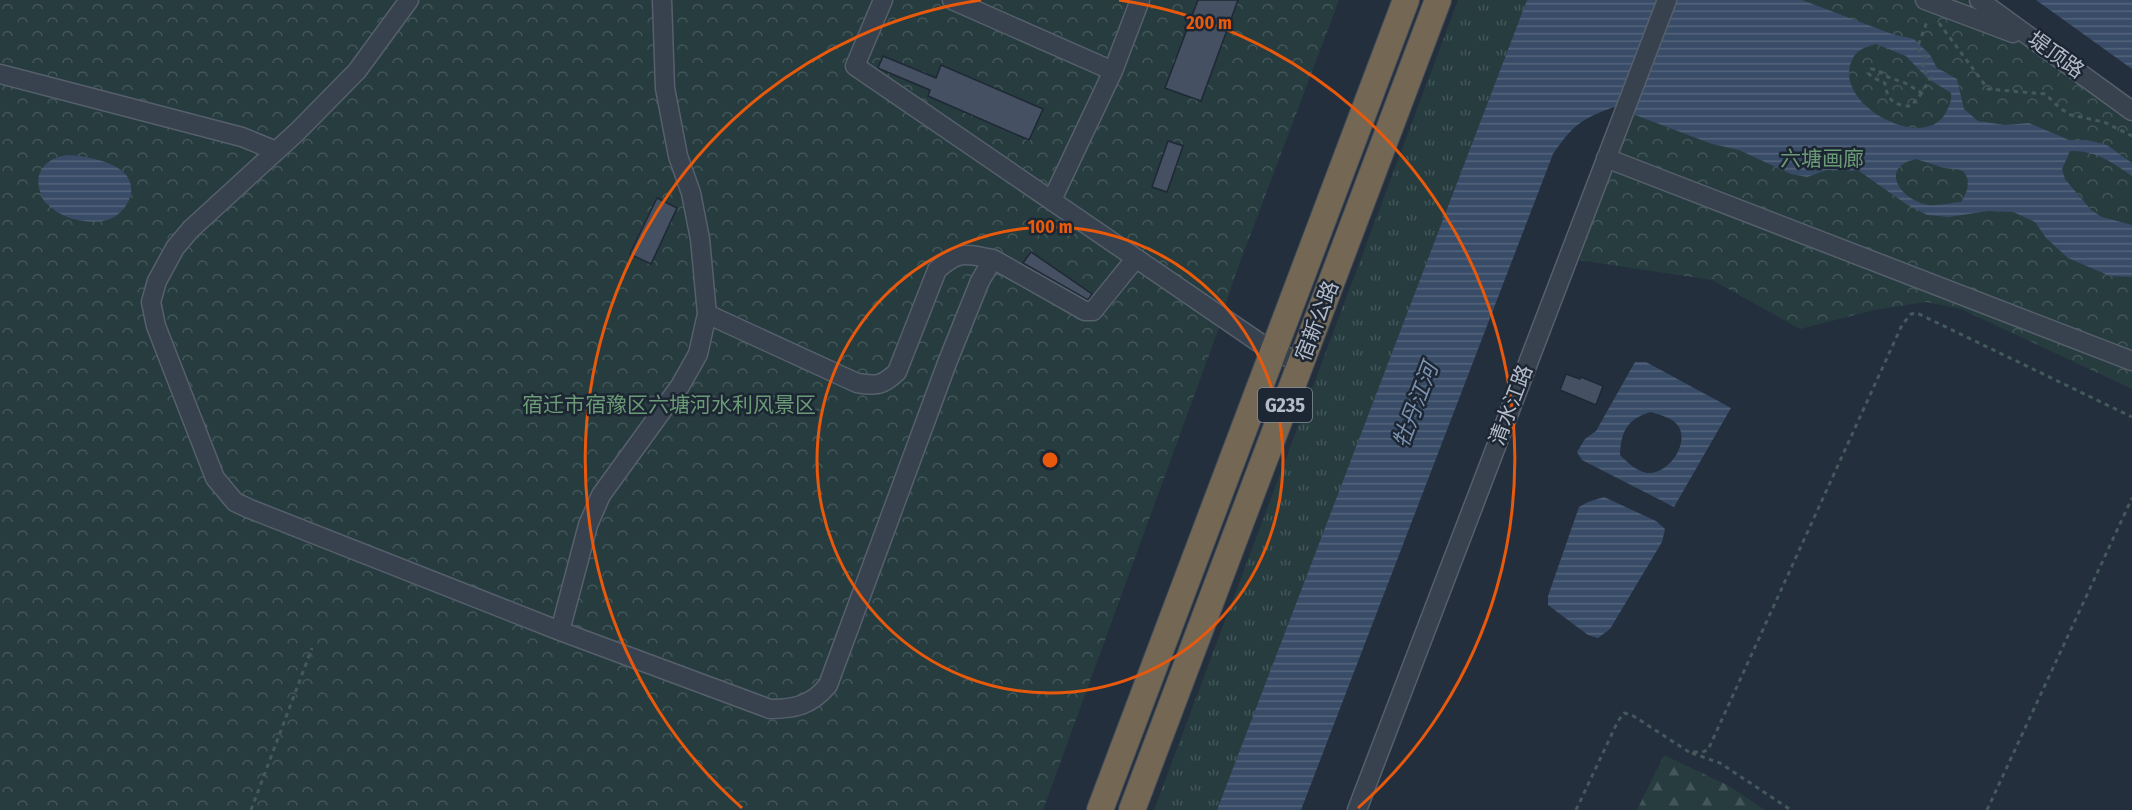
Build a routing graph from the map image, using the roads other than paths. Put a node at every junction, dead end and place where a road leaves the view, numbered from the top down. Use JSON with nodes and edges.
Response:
{"nodes":[{"id":1,"x":408,"y":0,"type":"edge"},
{"id":2,"x":662,"y":0,"type":"edge"},
{"id":3,"x":884,"y":0,"type":"edge"},
{"id":4,"x":952,"y":0,"type":"edge"},
{"id":5,"x":1140,"y":0,"type":"edge"},
{"id":6,"x":1406,"y":0,"type":"edge"},
{"id":7,"x":1438,"y":0,"type":"edge"},
{"id":8,"x":1667,"y":0,"type":"edge"},
{"id":9,"x":1979,"y":0,"type":"edge"},
{"id":10,"x":1930,"y":5,"type":"edge"},
{"id":11,"x":2041,"y":45,"type":"junction"},
{"id":12,"x":1113,"y":71,"type":"junction"},
{"id":13,"x":0,"y":74,"type":"edge"},
{"id":14,"x":2132,"y":111,"type":"edge"},
{"id":15,"x":276,"y":151,"type":"junction"},
{"id":16,"x":1606,"y":158,"type":"junction"},
{"id":17,"x":1052,"y":200,"type":"junction"},
{"id":18,"x":1136,"y":258,"type":"junction"},
{"id":19,"x":993,"y":259,"type":"junction"},
{"id":20,"x":707,"y":314,"type":"junction"},
{"id":21,"x":1273,"y":352,"type":"junction"},
{"id":22,"x":1302,"y":362,"type":"junction"},
{"id":23,"x":2132,"y":362,"type":"edge"},
{"id":24,"x":560,"y":631,"type":"junction"},
{"id":25,"x":1100,"y":810,"type":"edge"},
{"id":26,"x":1131,"y":810,"type":"edge"},
{"id":27,"x":1357,"y":810,"type":"edge"}],
"edges":[{"from":1,"to":15,"type":"street"},
{"from":2,"to":20,"type":"street"},
{"from":3,"to":17,"type":"street"},
{"from":4,"to":12,"type":"street"},
{"from":5,"to":12,"type":"street"},
{"from":6,"to":21,"type":"highway","name":"宿新公路","number":"G235"},
{"from":7,"to":22,"type":"highway","name":"宿新公路","number":"G235"},
{"from":8,"to":16,"type":"street","name":"清水江路"},
{"from":9,"to":11,"type":"street","name":"堤顶路"},
{"from":10,"to":11,"type":"street"},
{"from":11,"to":14,"type":"street","name":"堤顶路"},
{"from":12,"to":17,"type":"street"},
{"from":13,"to":15,"type":"street"},
{"from":15,"to":24,"type":"street"},
{"from":16,"to":23,"type":"street"},
{"from":16,"to":27,"type":"street","name":"清水江路"},
{"from":17,"to":18,"type":"street"},
{"from":18,"to":19,"type":"street"},
{"from":18,"to":21,"type":"street"},
{"from":19,"to":20,"type":"street"},
{"from":19,"to":24,"type":"street"},
{"from":20,"to":24,"type":"street"},
{"from":21,"to":22,"type":"street"},
{"from":21,"to":25,"type":"highway","name":"宿新公路","number":"G235"},
{"from":22,"to":26,"type":"highway","name":"宿新公路","number":"G235"}]}
